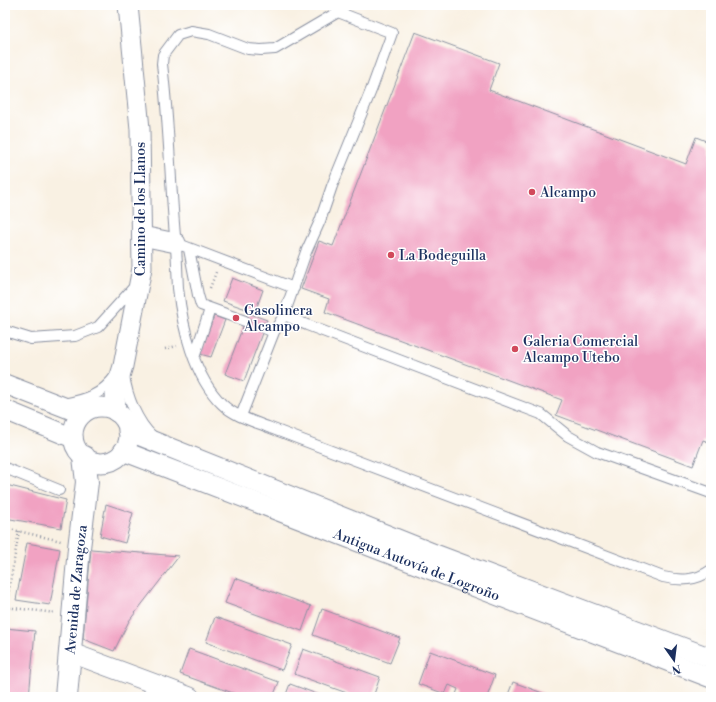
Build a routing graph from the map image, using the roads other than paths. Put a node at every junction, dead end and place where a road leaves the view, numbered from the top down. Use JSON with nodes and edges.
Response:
{"nodes":[{"id":1,"x":128,"y":5,"type":"edge"},
{"id":2,"x":142,"y":236,"type":"junction"},
{"id":3,"x":183,"y":246,"type":"junction"},
{"id":4,"x":139,"y":282,"type":"junction"},
{"id":5,"x":294,"y":288,"type":"junction"},
{"id":6,"x":206,"y":307,"type":"junction"},
{"id":7,"x":284,"y":315,"type":"junction"},
{"id":8,"x":244,"y":321,"type":"dead end"},
{"id":9,"x":264,"y":328,"type":"dead end"},
{"id":10,"x":5,"y":332,"type":"edge"},
{"id":11,"x":274,"y":332,"type":"junction"},
{"id":12,"x":194,"y":358,"type":"junction"},
{"id":13,"x":123,"y":366,"type":"junction"},
{"id":14,"x":5,"y":384,"type":"edge"},
{"id":15,"x":58,"y":404,"type":"junction"},
{"id":16,"x":110,"y":409,"type":"junction"},
{"id":17,"x":5,"y":410,"type":"edge"},
{"id":18,"x":82,"y":414,"type":"junction"},
{"id":19,"x":241,"y":416,"type":"junction"},
{"id":20,"x":128,"y":431,"type":"junction"},
{"id":21,"x":73,"y":438,"type":"junction"},
{"id":22,"x":160,"y":444,"type":"junction"},
{"id":23,"x":123,"y":451,"type":"junction"},
{"id":24,"x":91,"y":460,"type":"junction"},
{"id":25,"x":5,"y":468,"type":"edge"},
{"id":26,"x":59,"y":490,"type":"dead end"},
{"id":27,"x":711,"y":493,"type":"edge"},
{"id":28,"x":711,"y":570,"type":"edge"},
{"id":29,"x":69,"y":652,"type":"junction"},
{"id":30,"x":711,"y":658,"type":"edge"},
{"id":31,"x":711,"y":678,"type":"edge"},
{"id":32,"x":66,"y":697,"type":"edge"},
{"id":33,"x":190,"y":697,"type":"edge"}],
"edges":[{"from":1,"to":2,"type":"street","name":"Camino de los Llanos"},
{"from":2,"to":3,"type":"street"},
{"from":2,"to":4,"type":"street","name":"Camino de los Llanos"},
{"from":3,"to":5,"type":"lane"},
{"from":3,"to":5,"type":"lane"},
{"from":3,"to":6,"type":"lane"},
{"from":3,"to":12,"type":"lane"},
{"from":4,"to":10,"type":"lane"},
{"from":4,"to":13,"type":"street","name":"Camino de los Llanos"},
{"from":5,"to":7,"type":"lane"},
{"from":6,"to":8,"type":"lane"},
{"from":6,"to":12,"type":"lane"},
{"from":7,"to":11,"type":"lane"},
{"from":7,"to":27,"type":"lane"},
{"from":9,"to":11,"type":"lane"},
{"from":11,"to":19,"type":"lane"},
{"from":12,"to":19,"type":"lane"},
{"from":13,"to":15,"type":"lane"},
{"from":13,"to":16,"type":"street","name":"Camino de los Llanos"},
{"from":13,"to":22,"type":"lane"},
{"from":14,"to":15,"type":"street"},
{"from":15,"to":18,"type":"street"},
{"from":16,"to":18,"type":"street"},
{"from":16,"to":20,"type":"street"},
{"from":17,"to":21,"type":"street"},
{"from":18,"to":21,"type":"street"},
{"from":19,"to":28,"type":"lane"},
{"from":20,"to":22,"type":"street","name":"Antigua Autovía de Logroño"},
{"from":20,"to":23,"type":"street"},
{"from":21,"to":24,"type":"street"},
{"from":22,"to":30,"type":"street","name":"Antigua Autovía de Logroño"},
{"from":23,"to":24,"type":"street"},
{"from":23,"to":31,"type":"street","name":"Antigua Autovía de Logroño"},
{"from":24,"to":29,"type":"street","name":"Avenida de Zaragoza"},
{"from":25,"to":26,"type":"lane"},
{"from":29,"to":32,"type":"street","name":"Avenida de Zaragoza"},
{"from":29,"to":33,"type":"street"}]}
